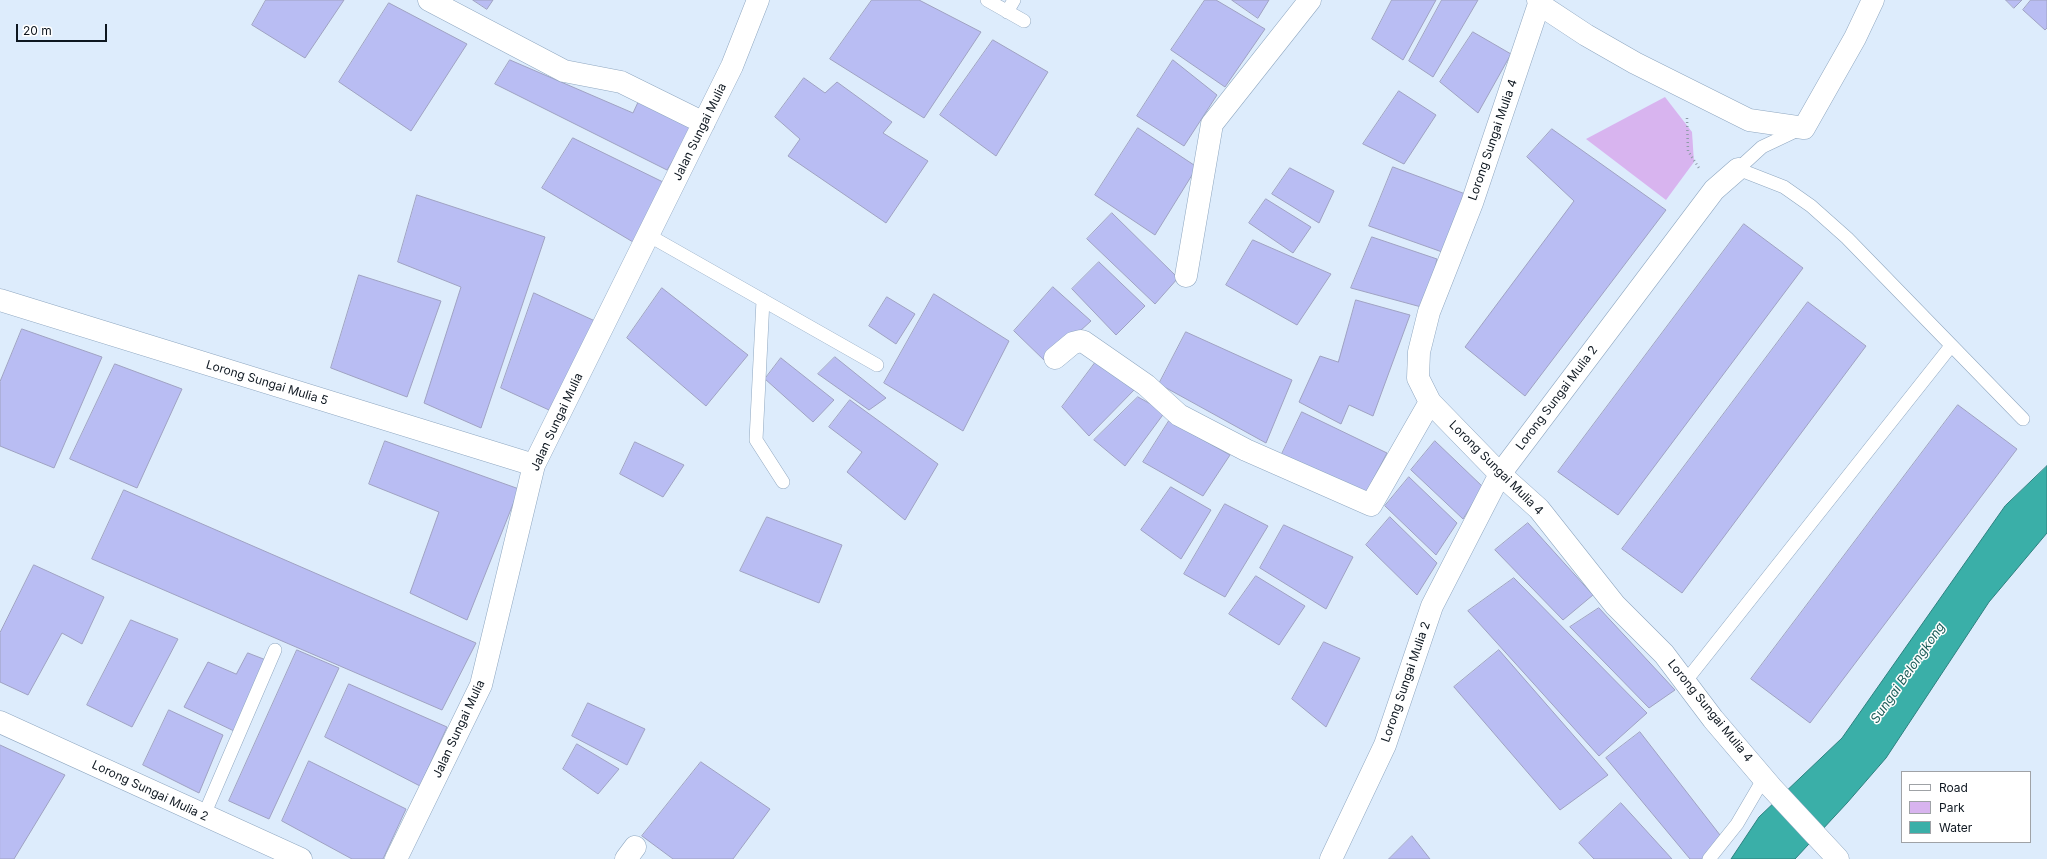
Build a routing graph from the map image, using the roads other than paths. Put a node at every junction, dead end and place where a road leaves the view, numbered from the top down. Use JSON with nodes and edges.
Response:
{"nodes":[{"id":1,"x":429,"y":0,"type":"edge"},
{"id":2,"x":758,"y":0,"type":"edge"},
{"id":3,"x":987,"y":0,"type":"edge"},
{"id":4,"x":1014,"y":0,"type":"edge"},
{"id":5,"x":1310,"y":0,"type":"edge"},
{"id":6,"x":1874,"y":0,"type":"edge"},
{"id":7,"x":1538,"y":2,"type":"edge"},
{"id":8,"x":1007,"y":12,"type":"junction"},
{"id":9,"x":1024,"y":21,"type":"dead end"},
{"id":10,"x":704,"y":123,"type":"junction"},
{"id":11,"x":1804,"y":128,"type":"junction"},
{"id":12,"x":1738,"y":169,"type":"junction"},
{"id":13,"x":648,"y":235,"type":"junction"},
{"id":14,"x":1186,"y":276,"type":"dead end"},
{"id":15,"x":0,"y":300,"type":"edge"},
{"id":16,"x":763,"y":300,"type":"junction"},
{"id":17,"x":1951,"y":346,"type":"junction"},
{"id":18,"x":1055,"y":358,"type":"dead end"},
{"id":19,"x":876,"y":366,"type":"dead end"},
{"id":20,"x":1430,"y":402,"type":"junction"},
{"id":21,"x":2023,"y":419,"type":"dead end"},
{"id":22,"x":534,"y":465,"type":"junction"},
{"id":23,"x":1500,"y":474,"type":"junction"},
{"id":24,"x":783,"y":482,"type":"dead end"},
{"id":25,"x":275,"y":650,"type":"dead end"},
{"id":26,"x":1685,"y":682,"type":"junction"},
{"id":27,"x":0,"y":722,"type":"edge"},
{"id":28,"x":1768,"y":782,"type":"junction"},
{"id":29,"x":204,"y":815,"type":"junction"},
{"id":30,"x":1833,"y":853,"type":"edge"},
{"id":31,"x":301,"y":859,"type":"edge"},
{"id":32,"x":396,"y":859,"type":"edge"},
{"id":33,"x":1331,"y":859,"type":"edge"},
{"id":34,"x":1709,"y":859,"type":"edge"}],
"edges":[{"from":1,"to":10,"type":"street"},
{"from":2,"to":10,"type":"street","name":"Jalan Sungai Mulia"},
{"from":3,"to":8,"type":"lane"},
{"from":4,"to":8,"type":"lane"},
{"from":5,"to":14,"type":"street"},
{"from":6,"to":11,"type":"street"},
{"from":7,"to":11,"type":"street"},
{"from":7,"to":20,"type":"street","name":"Lorong Sungai Mulia 4"},
{"from":8,"to":9,"type":"lane"},
{"from":10,"to":13,"type":"street","name":"Jalan Sungai Mulia"},
{"from":11,"to":12,"type":"lane","name":"Lorong Sungai Mulia 2"},
{"from":12,"to":17,"type":"lane"},
{"from":12,"to":23,"type":"street","name":"Lorong Sungai Mulia 2"},
{"from":13,"to":16,"type":"lane"},
{"from":13,"to":22,"type":"street","name":"Jalan Sungai Mulia"},
{"from":15,"to":22,"type":"street","name":"Lorong Sungai Mulia 5"},
{"from":16,"to":19,"type":"lane"},
{"from":16,"to":24,"type":"lane"},
{"from":17,"to":21,"type":"lane"},
{"from":17,"to":26,"type":"lane"},
{"from":18,"to":20,"type":"street"},
{"from":20,"to":23,"type":"street","name":"Lorong Sungai Mulia 4"},
{"from":22,"to":32,"type":"street","name":"Jalan Sungai Mulia"},
{"from":23,"to":26,"type":"street","name":"Lorong Sungai Mulia 4"},
{"from":23,"to":33,"type":"street","name":"Lorong Sungai Mulia 2"},
{"from":25,"to":29,"type":"lane"},
{"from":26,"to":28,"type":"street","name":"Lorong Sungai Mulia 4"},
{"from":27,"to":29,"type":"street","name":"Lorong Sungai Mulia 2"},
{"from":28,"to":30,"type":"street","name":"Lorong Sungai Mulia 4"},
{"from":28,"to":34,"type":"lane"},
{"from":29,"to":31,"type":"street","name":"Lorong Sungai Mulia 2"}]}
